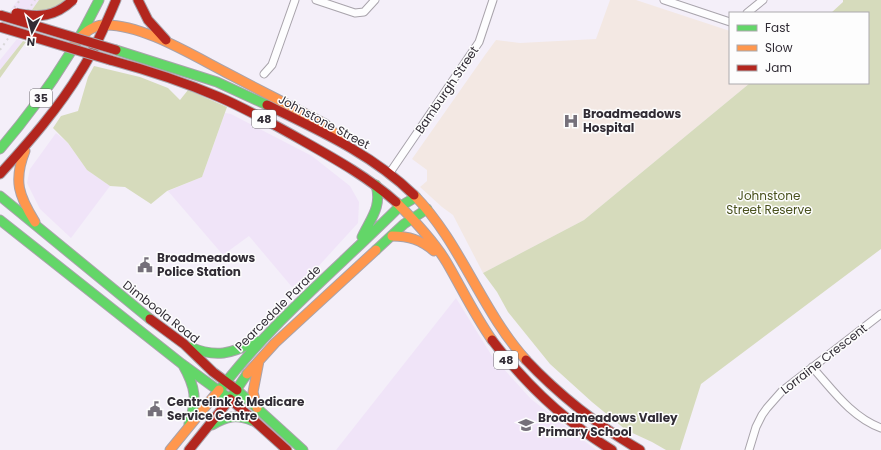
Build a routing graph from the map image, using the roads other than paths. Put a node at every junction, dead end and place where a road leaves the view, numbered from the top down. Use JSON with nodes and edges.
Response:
{"nodes":[{"id":1,"x":73,"y":0,"type":"edge"},
{"id":2,"x":99,"y":0,"type":"edge"},
{"id":3,"x":116,"y":0,"type":"edge"},
{"id":4,"x":138,"y":0,"type":"edge"},
{"id":5,"x":295,"y":0,"type":"edge"},
{"id":6,"x":316,"y":0,"type":"edge"},
{"id":7,"x":375,"y":0,"type":"edge"},
{"id":8,"x":493,"y":0,"type":"edge"},
{"id":9,"x":664,"y":0,"type":"edge"},
{"id":10,"x":763,"y":0,"type":"edge"},
{"id":11,"x":0,"y":10,"type":"edge"},
{"id":12,"x":748,"y":12,"type":"edge"},
{"id":13,"x":0,"y":15,"type":"edge"},
{"id":14,"x":729,"y":22,"type":"edge"},
{"id":15,"x":105,"y":24,"type":"junction"},
{"id":16,"x":0,"y":27,"type":"edge"},
{"id":17,"x":75,"y":42,"type":"junction"},
{"id":18,"x":173,"y":45,"type":"junction"},
{"id":19,"x":264,"y":74,"type":"dead end"},
{"id":20,"x":292,"y":118,"type":"junction"},
{"id":21,"x":30,"y":141,"type":"junction"},
{"id":22,"x":353,"y":148,"type":"junction"},
{"id":23,"x":0,"y":149,"type":"edge"},
{"id":24,"x":336,"y":159,"type":"junction"},
{"id":25,"x":0,"y":174,"type":"edge"},
{"id":26,"x":389,"y":174,"type":"junction"},
{"id":27,"x":376,"y":185,"type":"junction"},
{"id":28,"x":0,"y":196,"type":"edge"},
{"id":29,"x":416,"y":196,"type":"junction"},
{"id":30,"x":400,"y":207,"type":"junction"},
{"id":31,"x":427,"y":209,"type":"junction"},
{"id":32,"x":412,"y":218,"type":"junction"},
{"id":33,"x":0,"y":220,"type":"edge"},
{"id":34,"x":41,"y":232,"type":"junction"},
{"id":35,"x":392,"y":236,"type":"junction"},
{"id":36,"x":350,"y":254,"type":"junction"},
{"id":37,"x":446,"y":262,"type":"junction"},
{"id":38,"x":310,"y":291,"type":"junction"},
{"id":39,"x":321,"y":301,"type":"junction"},
{"id":40,"x":881,"y":314,"type":"edge"},
{"id":41,"x":263,"y":337,"type":"junction"},
{"id":42,"x":184,"y":344,"type":"junction"},
{"id":43,"x":258,"y":361,"type":"junction"},
{"id":44,"x":182,"y":364,"type":"junction"},
{"id":45,"x":812,"y":367,"type":"junction"},
{"id":46,"x":226,"y":382,"type":"junction"},
{"id":47,"x":219,"y":390,"type":"junction"},
{"id":48,"x":237,"y":390,"type":"junction"},
{"id":49,"x":230,"y":399,"type":"junction"},
{"id":50,"x":258,"y":408,"type":"junction"},
{"id":51,"x":260,"y":424,"type":"junction"},
{"id":52,"x":881,"y":428,"type":"edge"},
{"id":53,"x":187,"y":429,"type":"junction"},
{"id":54,"x":206,"y":429,"type":"junction"},
{"id":55,"x":634,"y":449,"type":"edge"},
{"id":56,"x":170,"y":450,"type":"edge"},
{"id":57,"x":189,"y":450,"type":"edge"},
{"id":58,"x":287,"y":450,"type":"edge"},
{"id":59,"x":303,"y":450,"type":"edge"},
{"id":60,"x":612,"y":450,"type":"edge"},
{"id":61,"x":749,"y":450,"type":"edge"}],
"edges":[{"from":1,"to":11,"type":"main road","bridge":true},
{"from":2,"to":17,"type":"main road","number":"35"},
{"from":3,"to":15,"type":"main road","number":"35"},
{"from":4,"to":18,"type":"main road"},
{"from":5,"to":19,"type":"street"},
{"from":6,"to":7,"type":"street"},
{"from":8,"to":26,"type":"street","name":"Bamburgh Street"},
{"from":9,"to":14,"type":"street"},
{"from":10,"to":12,"type":"street"},
{"from":13,"to":20,"type":"main road","name":"Johnstone Street","number":"48","bridge":true},
{"from":15,"to":17,"type":"main road"},
{"from":15,"to":18,"type":"main road"},
{"from":15,"to":21,"type":"main road","number":"35"},
{"from":16,"to":24,"type":"main road","number":"48","bridge":true},
{"from":17,"to":23,"type":"main road","number":"35"},
{"from":18,"to":22,"type":"main road"},
{"from":20,"to":22,"type":"main road","name":"Johnstone Street","number":"48"},
{"from":20,"to":24,"type":"main road"},
{"from":21,"to":25,"type":"main road","number":"35"},
{"from":21,"to":34,"type":"main road"},
{"from":22,"to":26,"type":"main road","name":"Johnstone Street","number":"48"},
{"from":24,"to":27,"type":"main road","number":"48"},
{"from":26,"to":29,"type":"main road","name":"Johnstone Street","number":"48"},
{"from":27,"to":30,"type":"main road","number":"48"},
{"from":27,"to":36,"type":"main road"},
{"from":28,"to":34,"type":"main road","name":"Dimboola Road"},
{"from":29,"to":30,"type":"main road","name":"Pearcedale Parade"},
{"from":29,"to":31,"type":"main road","name":"Johnstone Street","number":"48"},
{"from":30,"to":32,"type":"main road","number":"48"},
{"from":30,"to":36,"type":"main road","name":"Pearcedale Parade"},
{"from":31,"to":32,"type":"main road","name":"Pearcedale Parade"},
{"from":31,"to":55,"type":"main road","name":"Johnstone Street","number":"48"},
{"from":32,"to":35,"type":"main road","name":"Pearcedale Parade"},
{"from":32,"to":37,"type":"main road","number":"48"},
{"from":33,"to":44,"type":"main road"},
{"from":34,"to":42,"type":"main road","name":"Dimboola Road"},
{"from":35,"to":37,"type":"main road"},
{"from":35,"to":39,"type":"main road","name":"Pearcedale Parade"},
{"from":36,"to":38,"type":"main road","name":"Pearcedale Parade"},
{"from":37,"to":60,"type":"main road","number":"48"},
{"from":38,"to":39,"type":"main road"},
{"from":38,"to":41,"type":"main road","name":"Pearcedale Parade"},
{"from":39,"to":43,"type":"main road","name":"Pearcedale Parade"},
{"from":40,"to":45,"type":"street","name":"Lorraine Crescent"},
{"from":41,"to":42,"type":"main road"},
{"from":41,"to":46,"type":"main road","name":"Pearcedale Parade"},
{"from":42,"to":46,"type":"main road","name":"Dimboola Road"},
{"from":43,"to":48,"type":"main road","name":"Pearcedale Parade"},
{"from":43,"to":50,"type":"main road"},
{"from":44,"to":47,"type":"main road"},
{"from":44,"to":53,"type":"main road"},
{"from":45,"to":52,"type":"street"},
{"from":45,"to":61,"type":"street","name":"Lorraine Crescent"},
{"from":46,"to":47,"type":"main road","name":"Pearcedale Parade"},
{"from":46,"to":48,"type":"main road","name":"Dimboola Road"},
{"from":47,"to":49,"type":"main road"},
{"from":47,"to":53,"type":"main road","name":"Pearcedale Parade"},
{"from":48,"to":49,"type":"main road","name":"Pearcedale Parade"},
{"from":48,"to":50,"type":"main road","name":"Dimboola Road"},
{"from":49,"to":51,"type":"main road"},
{"from":49,"to":54,"type":"main road","name":"Pearcedale Parade"},
{"from":50,"to":59,"type":"main road","name":"Dimboola Road"},
{"from":51,"to":54,"type":"main road"},
{"from":51,"to":58,"type":"main road"},
{"from":53,"to":56,"type":"main road","name":"Pearcedale Parade"},
{"from":54,"to":57,"type":"main road","name":"Pearcedale Parade"}]}
